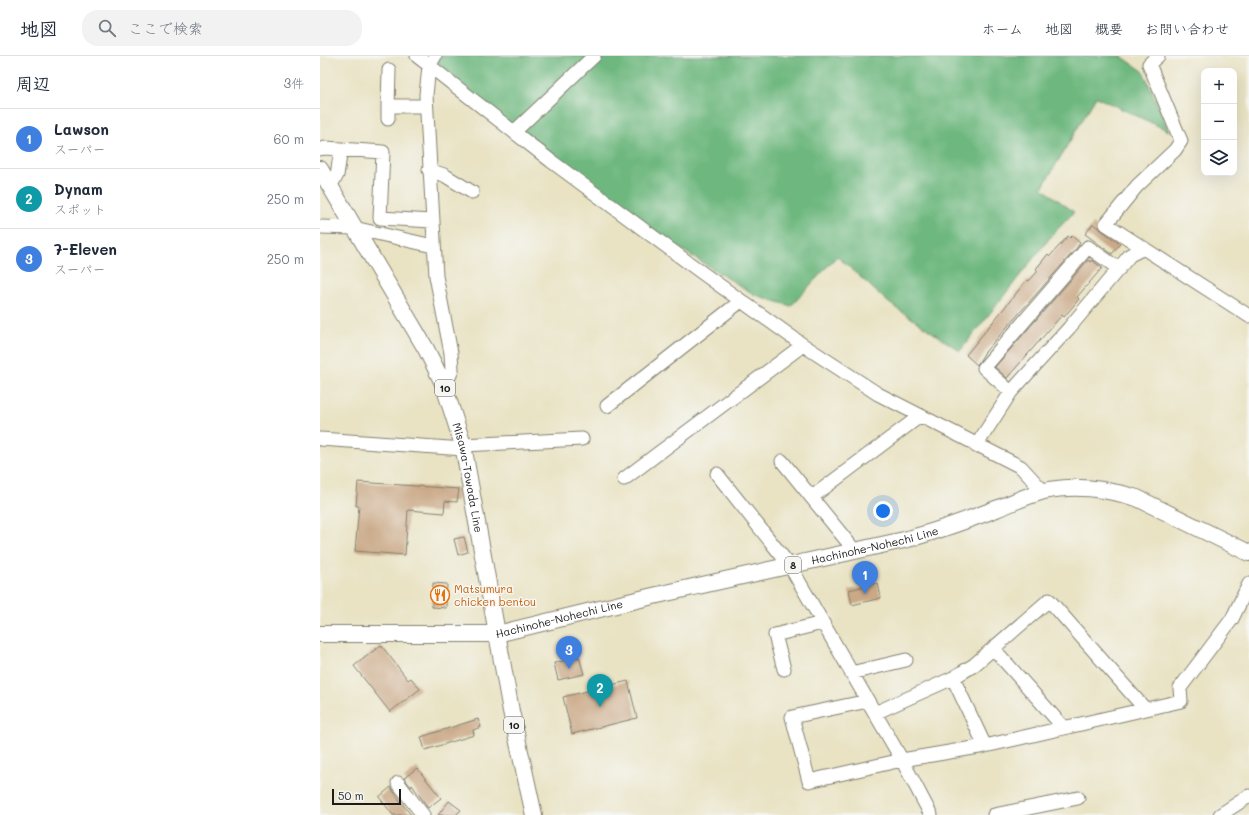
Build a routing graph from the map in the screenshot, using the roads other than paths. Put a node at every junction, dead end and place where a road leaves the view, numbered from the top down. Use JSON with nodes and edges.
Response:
{"nodes":[{"id":1,"x":418,"y":56,"type":"edge"},
{"id":2,"x":594,"y":56,"type":"edge"},
{"id":3,"x":1158,"y":56,"type":"edge"},
{"id":4,"x":432,"y":61,"type":"edge"},
{"id":5,"x":389,"y":70,"type":"dead end"},
{"id":6,"x":426,"y":106,"type":"junction"},
{"id":7,"x":514,"y":132,"type":"junction"},
{"id":8,"x":320,"y":149,"type":"edge"},
{"id":9,"x":340,"y":149,"type":"junction"},
{"id":10,"x":320,"y":169,"type":"edge"},
{"id":11,"x":429,"y":170,"type":"junction"},
{"id":12,"x":330,"y":186,"type":"junction"},
{"id":13,"x":472,"y":192,"type":"dead end"},
{"id":14,"x":432,"y":221,"type":"junction"},
{"id":15,"x":320,"y":227,"type":"edge"},
{"id":16,"x":354,"y":228,"type":"junction"},
{"id":17,"x":433,"y":246,"type":"junction"},
{"id":18,"x":1144,"y":248,"type":"junction"},
{"id":19,"x":1119,"y":269,"type":"junction"},
{"id":20,"x":741,"y":301,"type":"junction"},
{"id":21,"x":1249,"y":316,"type":"edge"},
{"id":22,"x":803,"y":346,"type":"junction"},
{"id":23,"x":443,"y":383,"type":"junction"},
{"id":24,"x":1011,"y":392,"type":"junction"},
{"id":25,"x":607,"y":406,"type":"dead end"},
{"id":26,"x":920,"y":416,"type":"junction"},
{"id":27,"x":320,"y":439,"type":"edge"},
{"id":28,"x":582,"y":439,"type":"dead end"},
{"id":29,"x":976,"y":446,"type":"junction"},
{"id":30,"x":464,"y":447,"type":"junction"},
{"id":31,"x":782,"y":461,"type":"dead end"},
{"id":32,"x":717,"y":474,"type":"dead end"},
{"id":33,"x":624,"y":479,"type":"dead end"},
{"id":34,"x":1043,"y":491,"type":"junction"},
{"id":35,"x":812,"y":497,"type":"junction"},
{"id":36,"x":855,"y":551,"type":"junction"},
{"id":37,"x":1249,"y":553,"type":"edge"},
{"id":38,"x":790,"y":566,"type":"junction"},
{"id":39,"x":1249,"y":584,"type":"edge"},
{"id":40,"x":822,"y":623,"type":"junction"},
{"id":41,"x":320,"y":634,"type":"edge"},
{"id":42,"x":497,"y":634,"type":"junction"},
{"id":43,"x":993,"y":648,"type":"junction"},
{"id":44,"x":906,"y":660,"type":"dead end"},
{"id":45,"x":784,"y":669,"type":"dead end"},
{"id":46,"x":851,"y":673,"type":"junction"},
{"id":47,"x":953,"y":678,"type":"junction"},
{"id":48,"x":868,"y":701,"type":"junction"},
{"id":49,"x":1145,"y":709,"type":"junction"},
{"id":50,"x":875,"y":713,"type":"junction"},
{"id":51,"x":1064,"y":728,"type":"junction"},
{"id":52,"x":985,"y":746,"type":"junction"},
{"id":53,"x":902,"y":760,"type":"junction"},
{"id":54,"x":398,"y":783,"type":"dead end"},
{"id":55,"x":1249,"y":796,"type":"edge"},
{"id":56,"x":1078,"y":798,"type":"dead end"},
{"id":57,"x":423,"y":815,"type":"edge"},
{"id":58,"x":534,"y":815,"type":"edge"},
{"id":59,"x":931,"y":815,"type":"edge"},
{"id":60,"x":994,"y":815,"type":"edge"},
{"id":61,"x":1220,"y":815,"type":"edge"}],
"edges":[{"from":1,"to":4,"type":"street"},
{"from":2,"to":7,"type":"street"},
{"from":3,"to":18,"type":"street"},
{"from":4,"to":6,"type":"street"},
{"from":4,"to":7,"type":"street"},
{"from":5,"to":6,"type":"street"},
{"from":6,"to":11,"type":"street"},
{"from":7,"to":20,"type":"street"},
{"from":8,"to":9,"type":"street"},
{"from":9,"to":12,"type":"street"},
{"from":9,"to":14,"type":"street"},
{"from":10,"to":12,"type":"main road","name":"Misawa-Towada Line","number":"10"},
{"from":11,"to":13,"type":"street"},
{"from":11,"to":14,"type":"street"},
{"from":12,"to":16,"type":"main road","name":"Misawa-Towada Line","number":"10"},
{"from":14,"to":17,"type":"street"},
{"from":15,"to":16,"type":"street"},
{"from":16,"to":17,"type":"street"},
{"from":16,"to":23,"type":"main road","name":"Misawa-Towada Line","number":"10"},
{"from":17,"to":23,"type":"street"},
{"from":18,"to":19,"type":"street"},
{"from":18,"to":21,"type":"street"},
{"from":19,"to":24,"type":"street"},
{"from":19,"to":24,"type":"street"},
{"from":20,"to":22,"type":"street"},
{"from":20,"to":25,"type":"street"},
{"from":22,"to":26,"type":"street"},
{"from":22,"to":33,"type":"street"},
{"from":23,"to":30,"type":"main road","name":"Misawa-Towada Line","number":"10"},
{"from":24,"to":29,"type":"street"},
{"from":26,"to":29,"type":"street"},
{"from":26,"to":35,"type":"street"},
{"from":27,"to":30,"type":"street"},
{"from":28,"to":30,"type":"street"},
{"from":29,"to":34,"type":"street"},
{"from":30,"to":42,"type":"main road","name":"Misawa-Towada Line","number":"10"},
{"from":31,"to":35,"type":"street"},
{"from":32,"to":38,"type":"street"},
{"from":34,"to":36,"type":"main road","name":"Hachinohe-Nohechi Line","number":"8"},
{"from":34,"to":37,"type":"main road","name":"Hachinohe-Nohechi Line","number":"8"},
{"from":35,"to":36,"type":"street"},
{"from":36,"to":38,"type":"main road","name":"Hachinohe-Nohechi Line","number":"8"},
{"from":38,"to":40,"type":"street"},
{"from":38,"to":42,"type":"main road","name":"Hachinohe-Nohechi Line","number":"8"},
{"from":39,"to":49,"type":"street"},
{"from":40,"to":45,"type":"street"},
{"from":40,"to":46,"type":"street"},
{"from":41,"to":42,"type":"main road","name":"Hachinohe-Nohechi Line","number":"8"},
{"from":42,"to":58,"type":"main road","name":"Misawa-Towada Line","number":"10"},
{"from":43,"to":47,"type":"street"},
{"from":43,"to":49,"type":"street"},
{"from":43,"to":51,"type":"street"},
{"from":44,"to":46,"type":"street"},
{"from":46,"to":48,"type":"street"},
{"from":47,"to":50,"type":"street"},
{"from":47,"to":52,"type":"street"},
{"from":48,"to":50,"type":"street"},
{"from":48,"to":53,"type":"street"},
{"from":49,"to":51,"type":"street"},
{"from":50,"to":53,"type":"street"},
{"from":51,"to":52,"type":"street"},
{"from":52,"to":53,"type":"street"},
{"from":53,"to":59,"type":"street"},
{"from":54,"to":57,"type":"street"},
{"from":55,"to":61,"type":"street"},
{"from":56,"to":60,"type":"street"}]}
